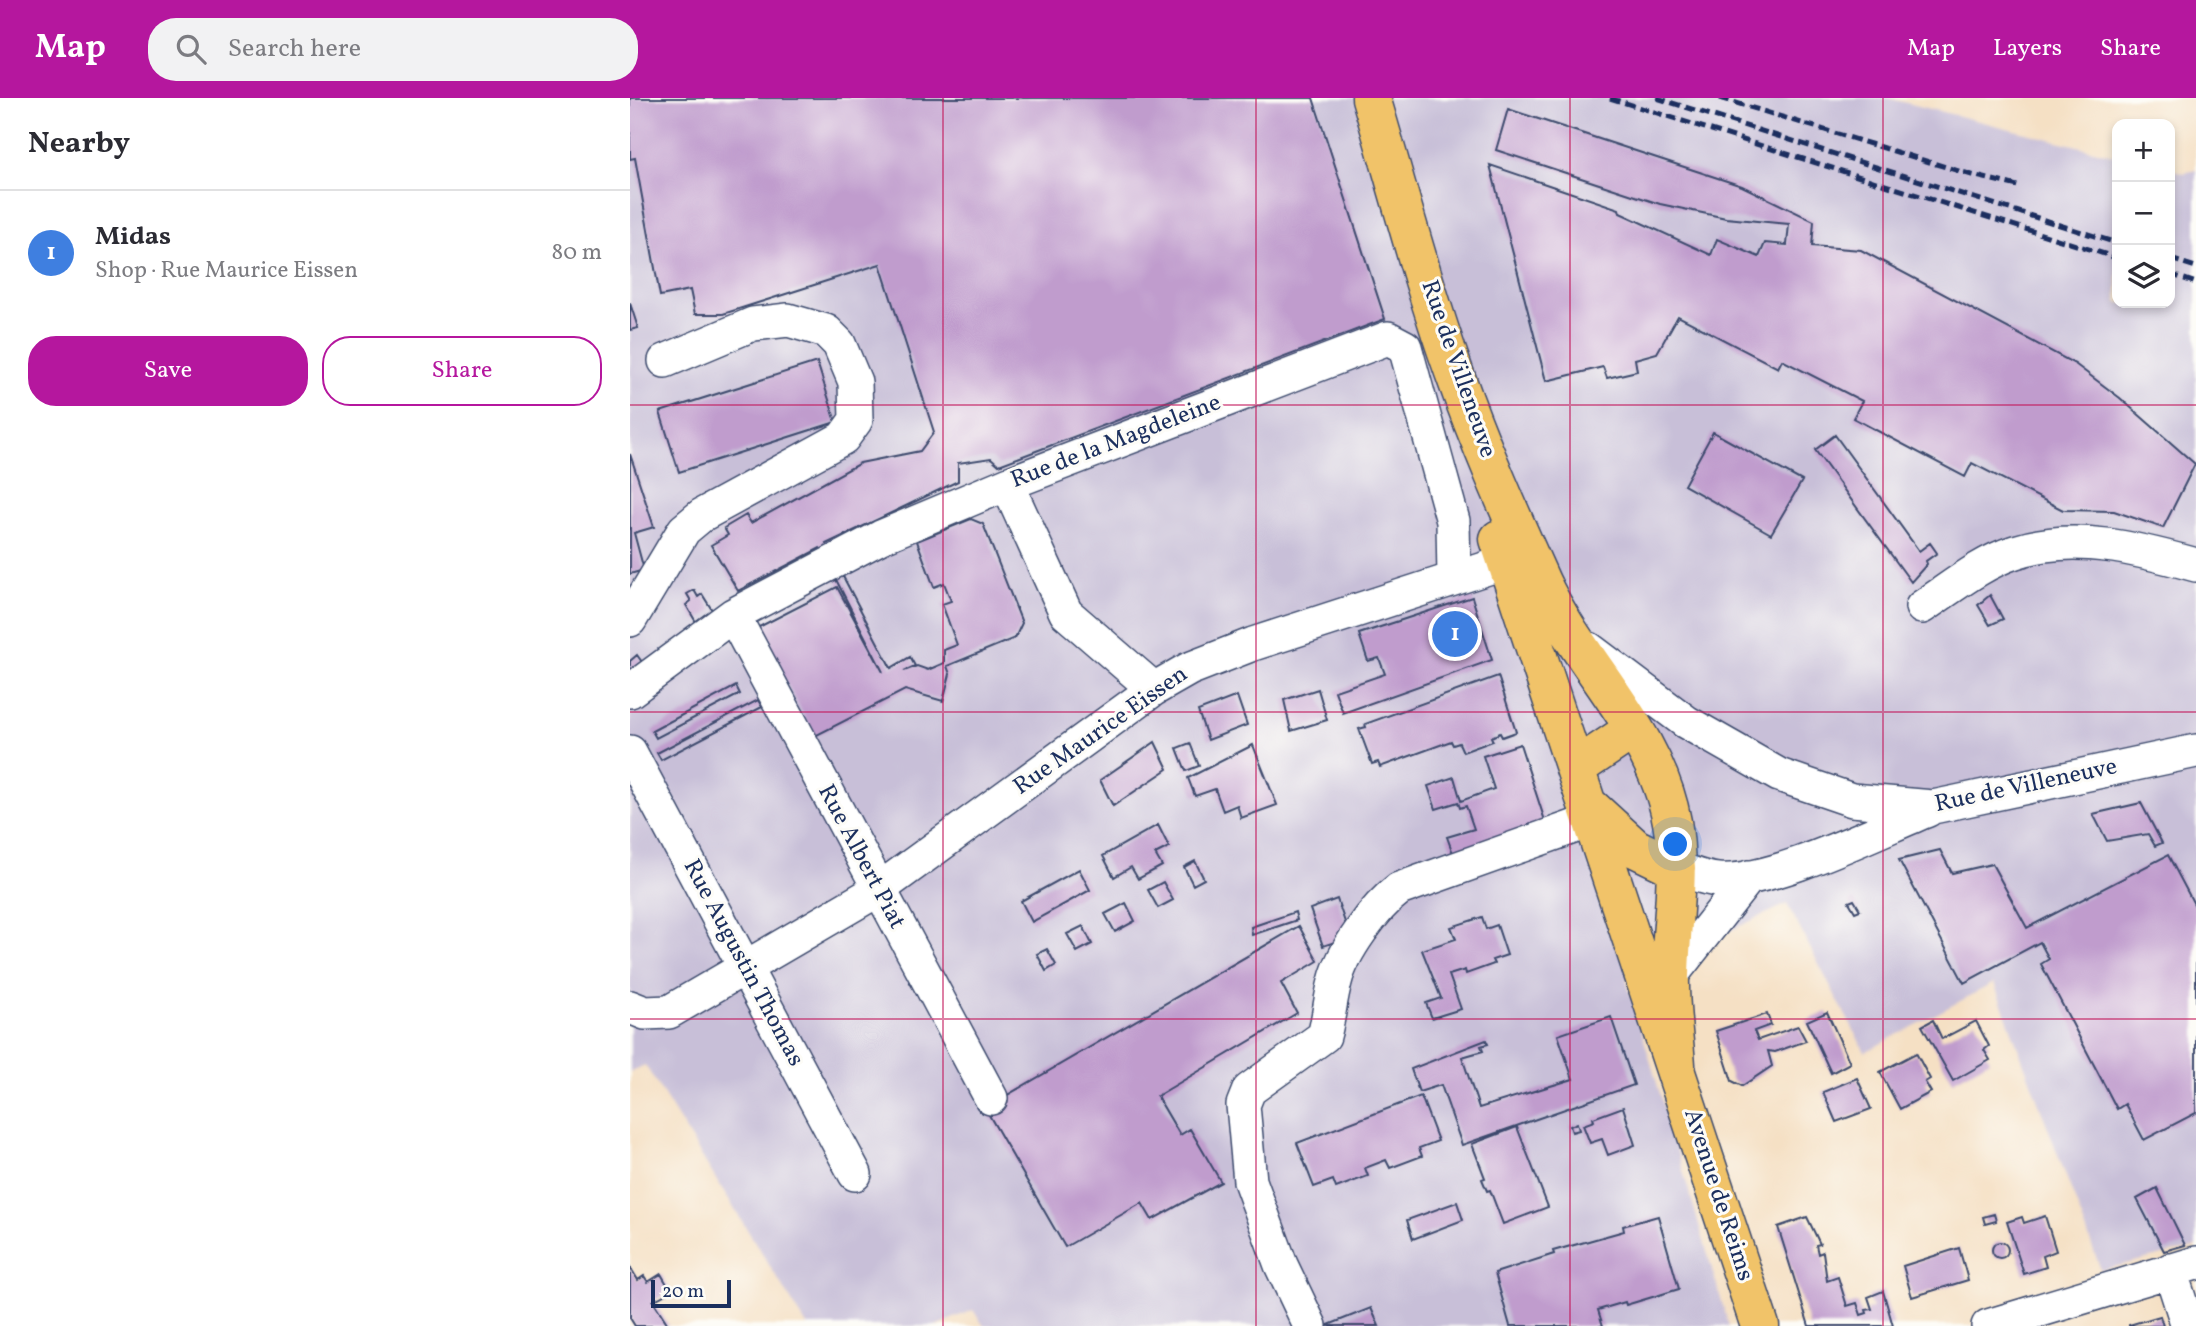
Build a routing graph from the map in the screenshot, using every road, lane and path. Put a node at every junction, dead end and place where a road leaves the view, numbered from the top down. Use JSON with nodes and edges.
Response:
{"nodes":[{"id":1,"x":1371,"y":98,"type":"edge"},
{"id":2,"x":665,"y":361,"type":"dead end"},
{"id":3,"x":1454,"y":372,"type":"junction"},
{"id":4,"x":1007,"y":484,"type":"junction"},
{"id":5,"x":1506,"y":562,"type":"junction"},
{"id":6,"x":2196,"y":565,"type":"edge"},
{"id":7,"x":1454,"y":578,"type":"junction"},
{"id":8,"x":1922,"y":607,"type":"dead end"},
{"id":9,"x":733,"y":615,"type":"junction"},
{"id":10,"x":630,"y":620,"type":"edge"},
{"id":11,"x":1568,"y":632,"type":"junction"},
{"id":12,"x":1539,"y":659,"type":"junction"},
{"id":13,"x":1590,"y":664,"type":"junction"},
{"id":14,"x":1154,"y":689,"type":"junction"},
{"id":15,"x":630,"y":691,"type":"edge"},
{"id":16,"x":1686,"y":722,"type":"junction"},
{"id":17,"x":1634,"y":729,"type":"junction"},
{"id":18,"x":2196,"y":751,"type":"edge"},
{"id":19,"x":630,"y":752,"type":"edge"},
{"id":20,"x":1576,"y":768,"type":"junction"},
{"id":21,"x":1933,"y":807,"type":"junction"},
{"id":22,"x":1590,"y":812,"type":"junction"},
{"id":23,"x":1676,"y":868,"type":"junction"},
{"id":24,"x":1749,"y":877,"type":"junction"},
{"id":25,"x":878,"y":890,"type":"junction"},
{"id":26,"x":746,"y":967,"type":"junction"},
{"id":27,"x":1670,"y":977,"type":"junction"},
{"id":28,"x":630,"y":1007,"type":"edge"},
{"id":29,"x":1676,"y":1065,"type":"junction"},
{"id":30,"x":991,"y":1098,"type":"dead end"},
{"id":31,"x":855,"y":1174,"type":"dead end"},
{"id":32,"x":2183,"y":1267,"type":"edge"},
{"id":33,"x":1310,"y":1326,"type":"edge"},
{"id":34,"x":1760,"y":1326,"type":"edge"},
{"id":35,"x":1988,"y":1326,"type":"edge"},
{"id":36,"x":2188,"y":1326,"type":"edge"}],
"edges":[{"from":1,"to":3,"type":"main road","name":"Rue de Villeneuve"},
{"from":2,"to":10,"type":"street"},
{"from":3,"to":5,"type":"main road"},
{"from":3,"to":11,"type":"main road","name":"Rue de Villeneuve"},
{"from":4,"to":7,"type":"street","name":"Rue de la Magdeleine"},
{"from":4,"to":9,"type":"street","name":"Rue de la Magdeleine"},
{"from":4,"to":14,"type":"street"},
{"from":5,"to":7,"type":"street","name":"Rue Maurice Eissen"},
{"from":5,"to":12,"type":"main road"},
{"from":6,"to":8,"type":"street"},
{"from":7,"to":14,"type":"street","name":"Rue Maurice Eissen"},
{"from":9,"to":15,"type":"street","name":"Rue de la Magdeleine"},
{"from":9,"to":25,"type":"street","name":"Rue Albert Piat"},
{"from":11,"to":13,"type":"main road","name":"Rue de Villeneuve"},
{"from":11,"to":16,"type":"street","name":"Rue de Villeneuve"},
{"from":12,"to":13,"type":"main road"},
{"from":12,"to":20,"type":"main road"},
{"from":13,"to":17,"type":"main road","name":"Rue de Villeneuve"},
{"from":14,"to":25,"type":"street","name":"Rue Maurice Eissen"},
{"from":16,"to":17,"type":"street"},
{"from":16,"to":21,"type":"street","name":"Rue de Villeneuve"},
{"from":17,"to":20,"type":"main road"},
{"from":17,"to":23,"type":"main road","name":"Rue de Villeneuve"},
{"from":18,"to":21,"type":"street","name":"Rue de Villeneuve"},
{"from":19,"to":26,"type":"street","name":"Rue Augustin Thomas"},
{"from":20,"to":22,"type":"main road"},
{"from":21,"to":24,"type":"street"},
{"from":22,"to":23,"type":"main road"},
{"from":22,"to":29,"type":"main road"},
{"from":22,"to":33,"type":"street"},
{"from":23,"to":24,"type":"street"},
{"from":23,"to":27,"type":"main road","name":"Rue de Villeneuve"},
{"from":24,"to":27,"type":"street"},
{"from":25,"to":26,"type":"street","name":"Rue Maurice Eissen"},
{"from":25,"to":30,"type":"street","name":"Rue Albert Piat"},
{"from":26,"to":28,"type":"street","name":"Rue Maurice Eissen"},
{"from":26,"to":31,"type":"street","name":"Rue Augustin Thomas"},
{"from":27,"to":29,"type":"main road","name":"Rue de Villeneuve"},
{"from":29,"to":34,"type":"main road","name":"Avenue de Reims"},
{"from":32,"to":35,"type":"street"},
{"from":32,"to":36,"type":"street"}]}
